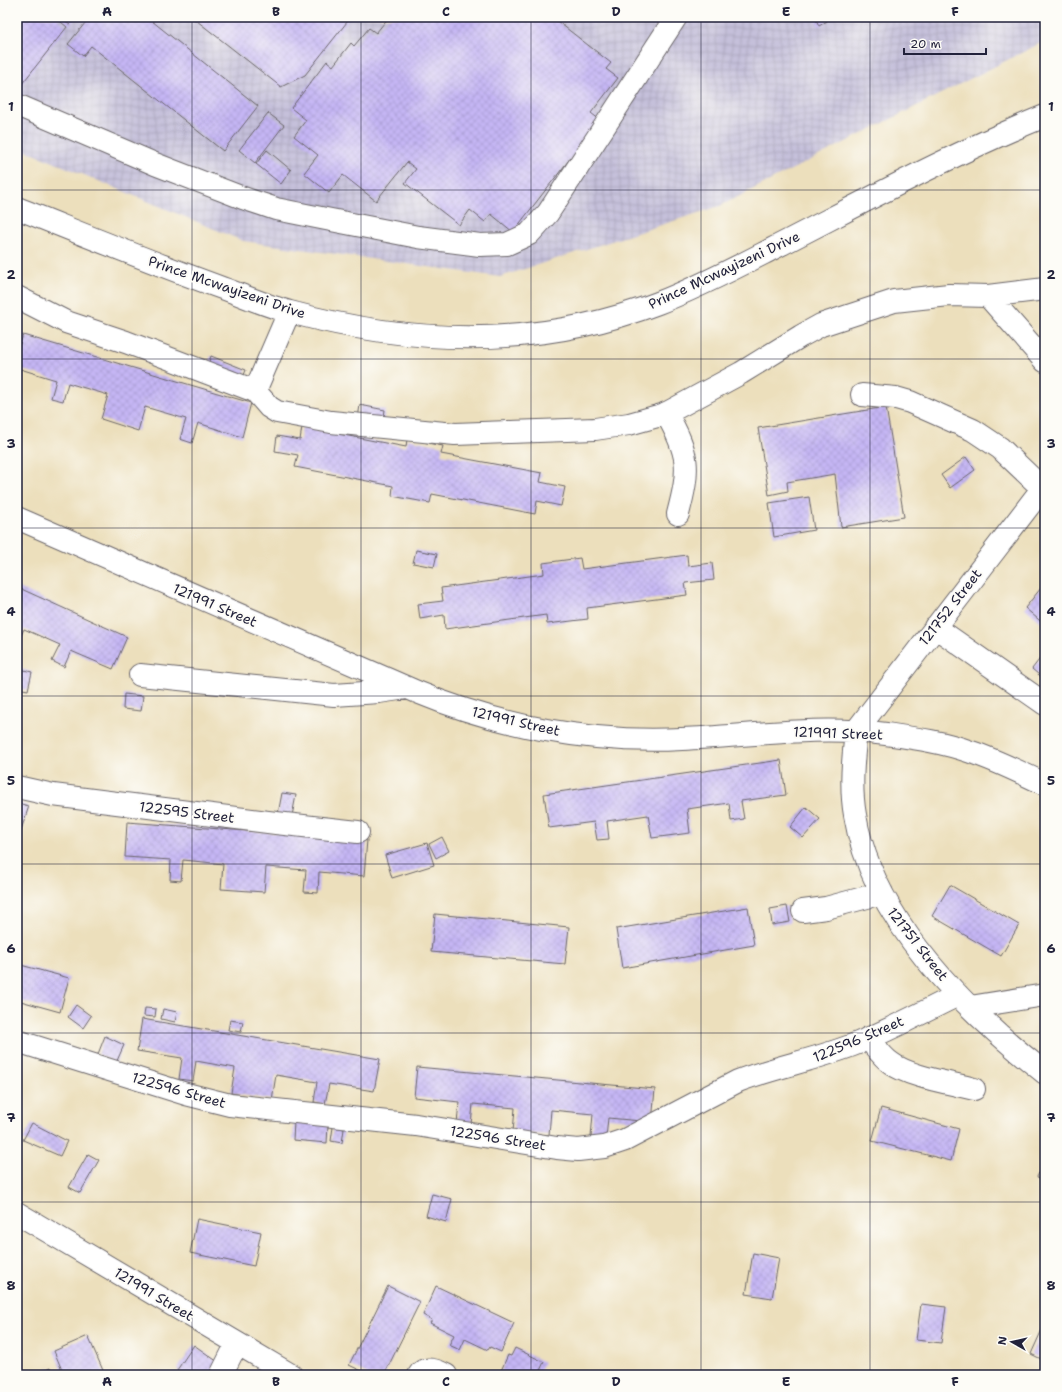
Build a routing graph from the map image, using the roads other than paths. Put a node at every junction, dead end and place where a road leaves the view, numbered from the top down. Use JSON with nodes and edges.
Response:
{"nodes":[{"id":1,"x":676,"y":17,"type":"edge"},
{"id":2,"x":17,"y":105,"type":"edge"},
{"id":3,"x":1045,"y":116,"type":"edge"},
{"id":4,"x":17,"y":208,"type":"edge"},
{"id":5,"x":1045,"y":289,"type":"edge"},
{"id":6,"x":988,"y":296,"type":"junction"},
{"id":7,"x":17,"y":298,"type":"edge"},
{"id":8,"x":289,"y":312,"type":"junction"},
{"id":9,"x":1045,"y":361,"type":"edge"},
{"id":10,"x":255,"y":391,"type":"junction"},
{"id":11,"x":862,"y":395,"type":"dead end"},
{"id":12,"x":666,"y":413,"type":"junction"},
{"id":13,"x":1044,"y":487,"type":"edge"},
{"id":14,"x":678,"y":514,"type":"dead end"},
{"id":15,"x":17,"y":518,"type":"edge"},
{"id":16,"x":935,"y":627,"type":"junction"},
{"id":17,"x":140,"y":676,"type":"dead end"},
{"id":18,"x":406,"y":688,"type":"junction"},
{"id":19,"x":1045,"y":704,"type":"edge"},
{"id":20,"x":856,"y":731,"type":"junction"},
{"id":21,"x":1045,"y":784,"type":"edge"},
{"id":22,"x":17,"y":787,"type":"edge"},
{"id":23,"x":358,"y":832,"type":"dead end"},
{"id":24,"x":882,"y":893,"type":"junction"},
{"id":25,"x":803,"y":911,"type":"dead end"},
{"id":26,"x":1045,"y":994,"type":"edge"},
{"id":27,"x":964,"y":1001,"type":"junction"},
{"id":28,"x":868,"y":1038,"type":"junction"},
{"id":29,"x":17,"y":1041,"type":"edge"},
{"id":30,"x":1045,"y":1073,"type":"edge"},
{"id":31,"x":974,"y":1089,"type":"dead end"},
{"id":32,"x":17,"y":1213,"type":"edge"},
{"id":33,"x":237,"y":1343,"type":"junction"},
{"id":34,"x":221,"y":1375,"type":"edge"},
{"id":35,"x":291,"y":1375,"type":"edge"},
{"id":36,"x":419,"y":1375,"type":"edge"},
{"id":37,"x":446,"y":1375,"type":"edge"}],
"edges":[{"from":1,"to":2,"type":"street"},
{"from":3,"to":8,"type":"street","name":"Prince Mcwayizeni Drive"},
{"from":4,"to":8,"type":"street","name":"Prince Mcwayizeni Drive"},
{"from":5,"to":6,"type":"street"},
{"from":6,"to":9,"type":"street"},
{"from":6,"to":12,"type":"street"},
{"from":7,"to":10,"type":"street"},
{"from":8,"to":10,"type":"street"},
{"from":10,"to":12,"type":"street"},
{"from":11,"to":13,"type":"street"},
{"from":12,"to":14,"type":"street"},
{"from":13,"to":16,"type":"street","name":"121752 Street"},
{"from":15,"to":18,"type":"street","name":"121991 Street"},
{"from":16,"to":19,"type":"street"},
{"from":16,"to":20,"type":"street","name":"121752 Street"},
{"from":17,"to":18,"type":"street"},
{"from":18,"to":20,"type":"street","name":"121991 Street"},
{"from":20,"to":21,"type":"street","name":"121991 Street"},
{"from":20,"to":24,"type":"street","name":"121751 Street"},
{"from":22,"to":23,"type":"street","name":"122595 Street"},
{"from":24,"to":25,"type":"street"},
{"from":24,"to":27,"type":"street","name":"121751 Street"},
{"from":26,"to":27,"type":"street","name":"122596 Street"},
{"from":27,"to":28,"type":"street","name":"122596 Street"},
{"from":27,"to":30,"type":"street","name":"121751 Street"},
{"from":28,"to":29,"type":"street","name":"122596 Street"},
{"from":28,"to":31,"type":"street"},
{"from":32,"to":33,"type":"street","name":"121991 Street"},
{"from":33,"to":34,"type":"street"},
{"from":33,"to":35,"type":"street","name":"121991 Street"},
{"from":36,"to":37,"type":"street"}]}
